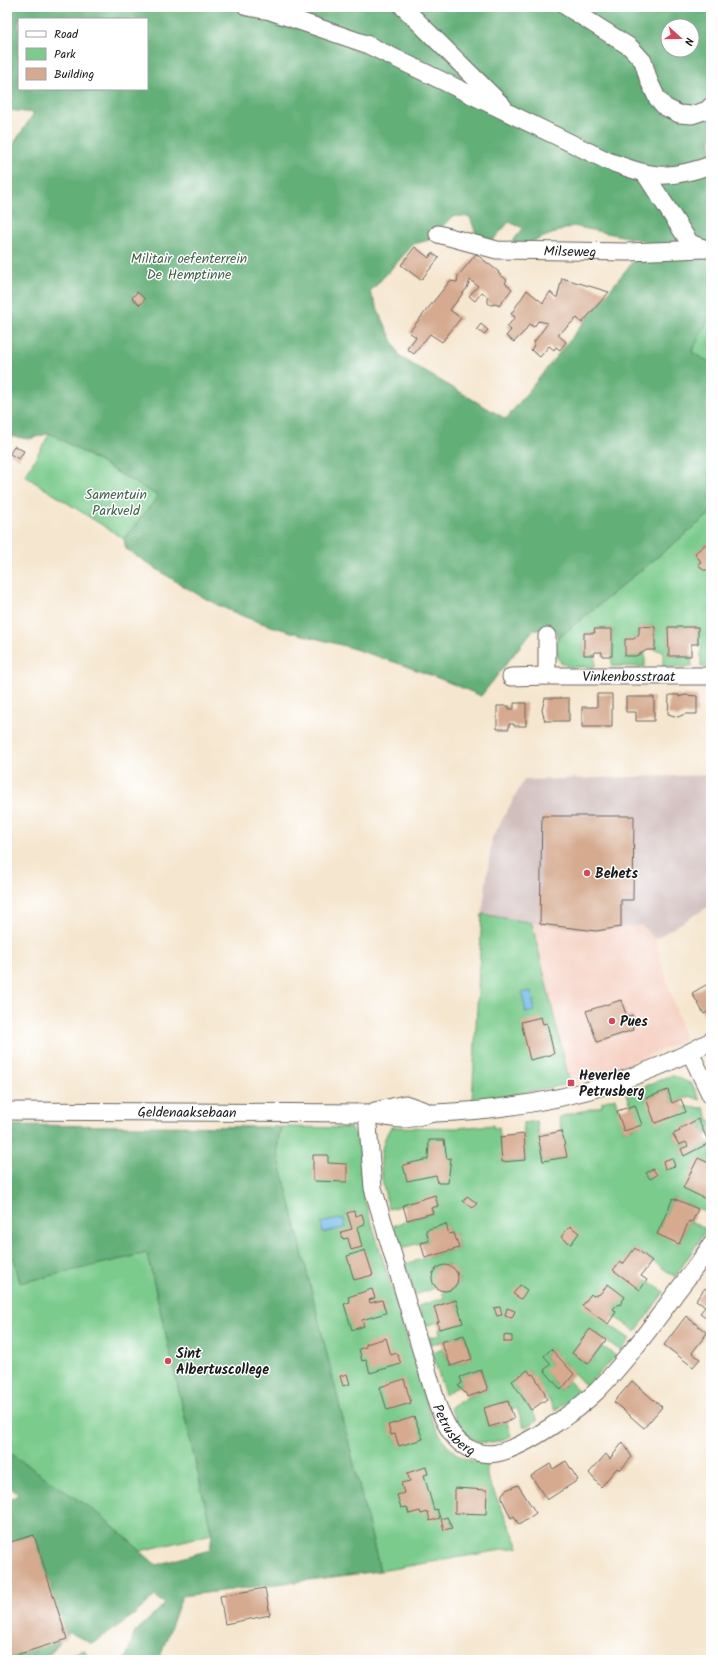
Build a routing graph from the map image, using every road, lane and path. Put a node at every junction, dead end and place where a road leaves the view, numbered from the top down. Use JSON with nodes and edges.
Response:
{"nodes":[{"id":1,"x":247,"y":7,"type":"edge"},
{"id":2,"x":403,"y":7,"type":"edge"},
{"id":3,"x":567,"y":7,"type":"edge"},
{"id":4,"x":711,"y":106,"type":"edge"},
{"id":5,"x":513,"y":116,"type":"junction"},
{"id":6,"x":711,"y":166,"type":"edge"},
{"id":7,"x":645,"y":174,"type":"junction"},
{"id":8,"x":438,"y":234,"type":"dead end"},
{"id":9,"x":702,"y":248,"type":"edge"},
{"id":10,"x":547,"y":636,"type":"dead end"},
{"id":11,"x":547,"y":676,"type":"junction"},
{"id":12,"x":711,"y":676,"type":"edge"},
{"id":13,"x":511,"y":677,"type":"dead end"},
{"id":14,"x":711,"y":1041,"type":"edge"},
{"id":15,"x":690,"y":1052,"type":"junction"},
{"id":16,"x":711,"y":1096,"type":"edge"},
{"id":17,"x":7,"y":1111,"type":"edge"},
{"id":18,"x":367,"y":1113,"type":"junction"},
{"id":19,"x":711,"y":1245,"type":"edge"}],
"edges":[{"from":1,"to":5,"type":"street"},
{"from":2,"to":5,"type":"street"},
{"from":3,"to":4,"type":"street"},
{"from":5,"to":7,"type":"street"},
{"from":6,"to":7,"type":"street"},
{"from":7,"to":9,"type":"street"},
{"from":8,"to":9,"type":"street","name":"Milseweg"},
{"from":10,"to":11,"type":"street"},
{"from":11,"to":12,"type":"street","name":"Vinkenbosstraat"},
{"from":11,"to":13,"type":"street","name":"Vinkenbosstraat"},
{"from":14,"to":15,"type":"street","name":"Geldenaaksebaan"},
{"from":15,"to":16,"type":"street"},
{"from":15,"to":18,"type":"street","name":"Geldenaaksebaan"},
{"from":17,"to":18,"type":"street","name":"Geldenaaksebaan"},
{"from":18,"to":19,"type":"street","name":"Petrusberg"}]}
